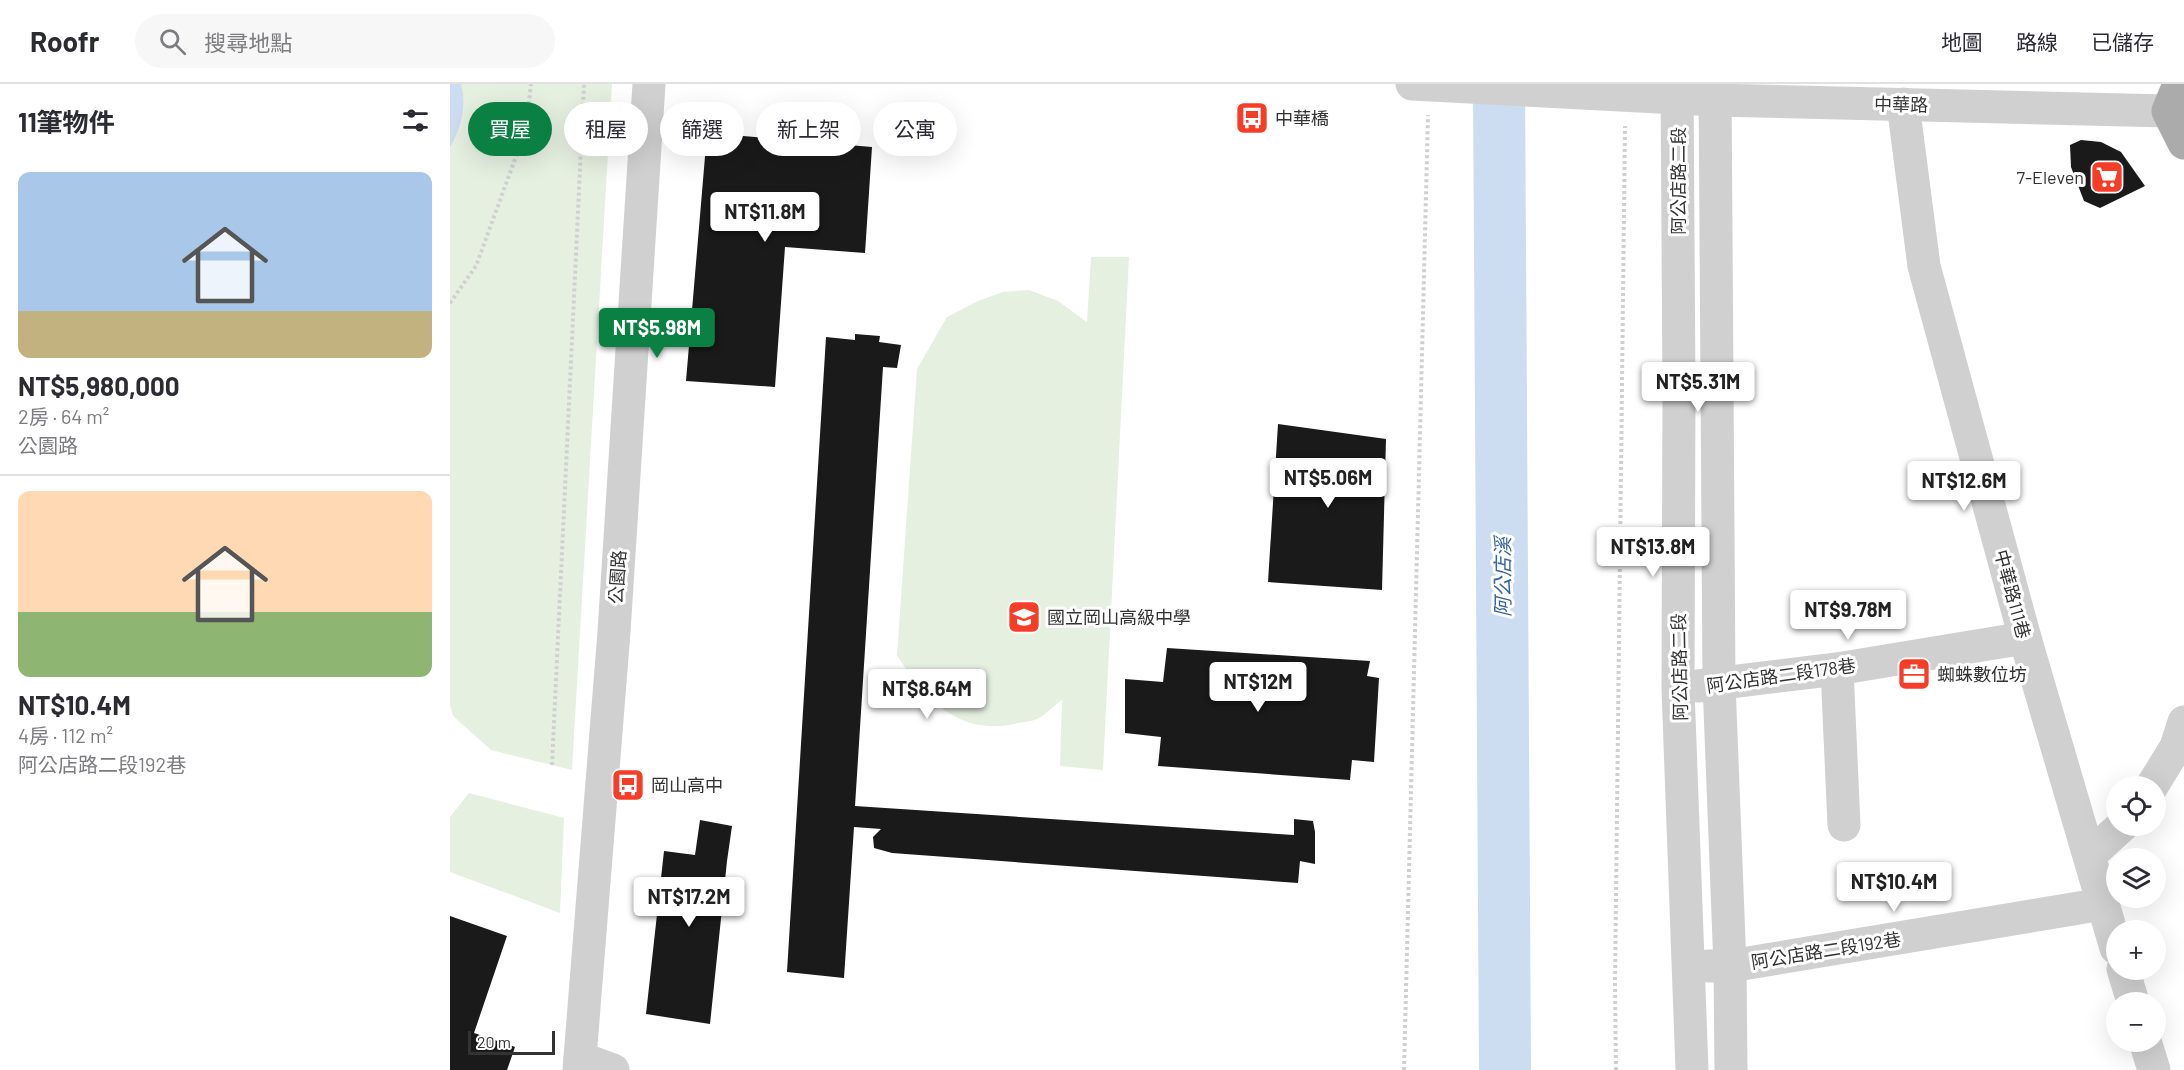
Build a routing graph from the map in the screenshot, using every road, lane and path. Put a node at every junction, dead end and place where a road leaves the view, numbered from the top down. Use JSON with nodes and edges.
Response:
{"nodes":[{"id":1,"x":531,"y":84,"type":"edge"},
{"id":2,"x":584,"y":84,"type":"edge"},
{"id":3,"x":649,"y":84,"type":"edge"},
{"id":4,"x":1420,"y":84,"type":"edge"},
{"id":5,"x":1677,"y":91,"type":"edge"},
{"id":6,"x":1715,"y":92,"type":"edge"},
{"id":7,"x":2166,"y":93,"type":"edge"},
{"id":8,"x":1615,"y":95,"type":"junction"},
{"id":9,"x":1904,"y":104,"type":"junction"},
{"id":10,"x":2184,"y":143,"type":"edge"},
{"id":11,"x":450,"y":303,"type":"edge"},
{"id":12,"x":1715,"y":387,"type":"junction"},
{"id":13,"x":1679,"y":389,"type":"junction"},
{"id":14,"x":2025,"y":638,"type":"junction"},
{"id":15,"x":1837,"y":669,"type":"junction"},
{"id":16,"x":1719,"y":683,"type":"junction"},
{"id":17,"x":1678,"y":689,"type":"junction"},
{"id":18,"x":2184,"y":722,"type":"edge"},
{"id":19,"x":552,"y":765,"type":"dead end"},
{"id":20,"x":2158,"y":776,"type":"edge"},
{"id":21,"x":1844,"y":825,"type":"dead end"},
{"id":22,"x":2110,"y":836,"type":"edge"},
{"id":23,"x":2090,"y":855,"type":"junction"},
{"id":24,"x":2103,"y":904,"type":"junction"},
{"id":25,"x":2108,"y":920,"type":"edge"},
{"id":26,"x":1730,"y":966,"type":"junction"},
{"id":27,"x":1690,"y":967,"type":"junction"},
{"id":28,"x":2148,"y":1052,"type":"edge"},
{"id":29,"x":580,"y":1064,"type":"edge"},
{"id":30,"x":613,"y":1070,"type":"edge"},
{"id":31,"x":1404,"y":1070,"type":"edge"},
{"id":32,"x":1616,"y":1070,"type":"edge"},
{"id":33,"x":1692,"y":1070,"type":"edge"},
{"id":34,"x":1731,"y":1070,"type":"edge"},
{"id":35,"x":2154,"y":1070,"type":"edge"}],
"edges":[{"from":1,"to":11,"type":"path"},
{"from":2,"to":19,"type":"path"},
{"from":3,"to":29,"type":"street","name":"公園路"},
{"from":4,"to":8,"type":"street"},
{"from":4,"to":31,"type":"path"},
{"from":5,"to":6,"type":"street","name":"中華路"},
{"from":5,"to":8,"type":"street","name":"中華路"},
{"from":5,"to":13,"type":"street","name":"阿公店路二段"},
{"from":6,"to":9,"type":"street","name":"中華路"},
{"from":6,"to":12,"type":"street","name":"阿公店路二段"},
{"from":7,"to":9,"type":"street","name":"中華路"},
{"from":7,"to":10,"type":"main road"},
{"from":8,"to":32,"type":"path"},
{"from":9,"to":14,"type":"street","name":"中華路111巷"},
{"from":12,"to":13,"type":"street"},
{"from":12,"to":16,"type":"street","name":"阿公店路二段"},
{"from":13,"to":17,"type":"street","name":"阿公店路二段"},
{"from":14,"to":15,"type":"street","name":"阿公店路二段178巷"},
{"from":14,"to":23,"type":"street","name":"中華路111巷"},
{"from":15,"to":16,"type":"street","name":"阿公店路二段178巷"},
{"from":15,"to":21,"type":"street"},
{"from":16,"to":17,"type":"street","name":"阿公店路二段178巷"},
{"from":16,"to":26,"type":"street","name":"阿公店路二段"},
{"from":17,"to":27,"type":"street","name":"阿公店路二段"},
{"from":18,"to":20,"type":"street"},
{"from":22,"to":23,"type":"street"},
{"from":23,"to":24,"type":"street","name":"中華路111巷"},
{"from":24,"to":25,"type":"street","name":"中華路111巷"},
{"from":24,"to":26,"type":"street","name":"阿公店路二段192巷"},
{"from":26,"to":27,"type":"street","name":"阿公店路二段192巷"},
{"from":26,"to":34,"type":"street","name":"阿公店路二段"},
{"from":27,"to":33,"type":"street","name":"阿公店路二段"},
{"from":28,"to":35,"type":"street"},
{"from":29,"to":30,"type":"street"}]}
